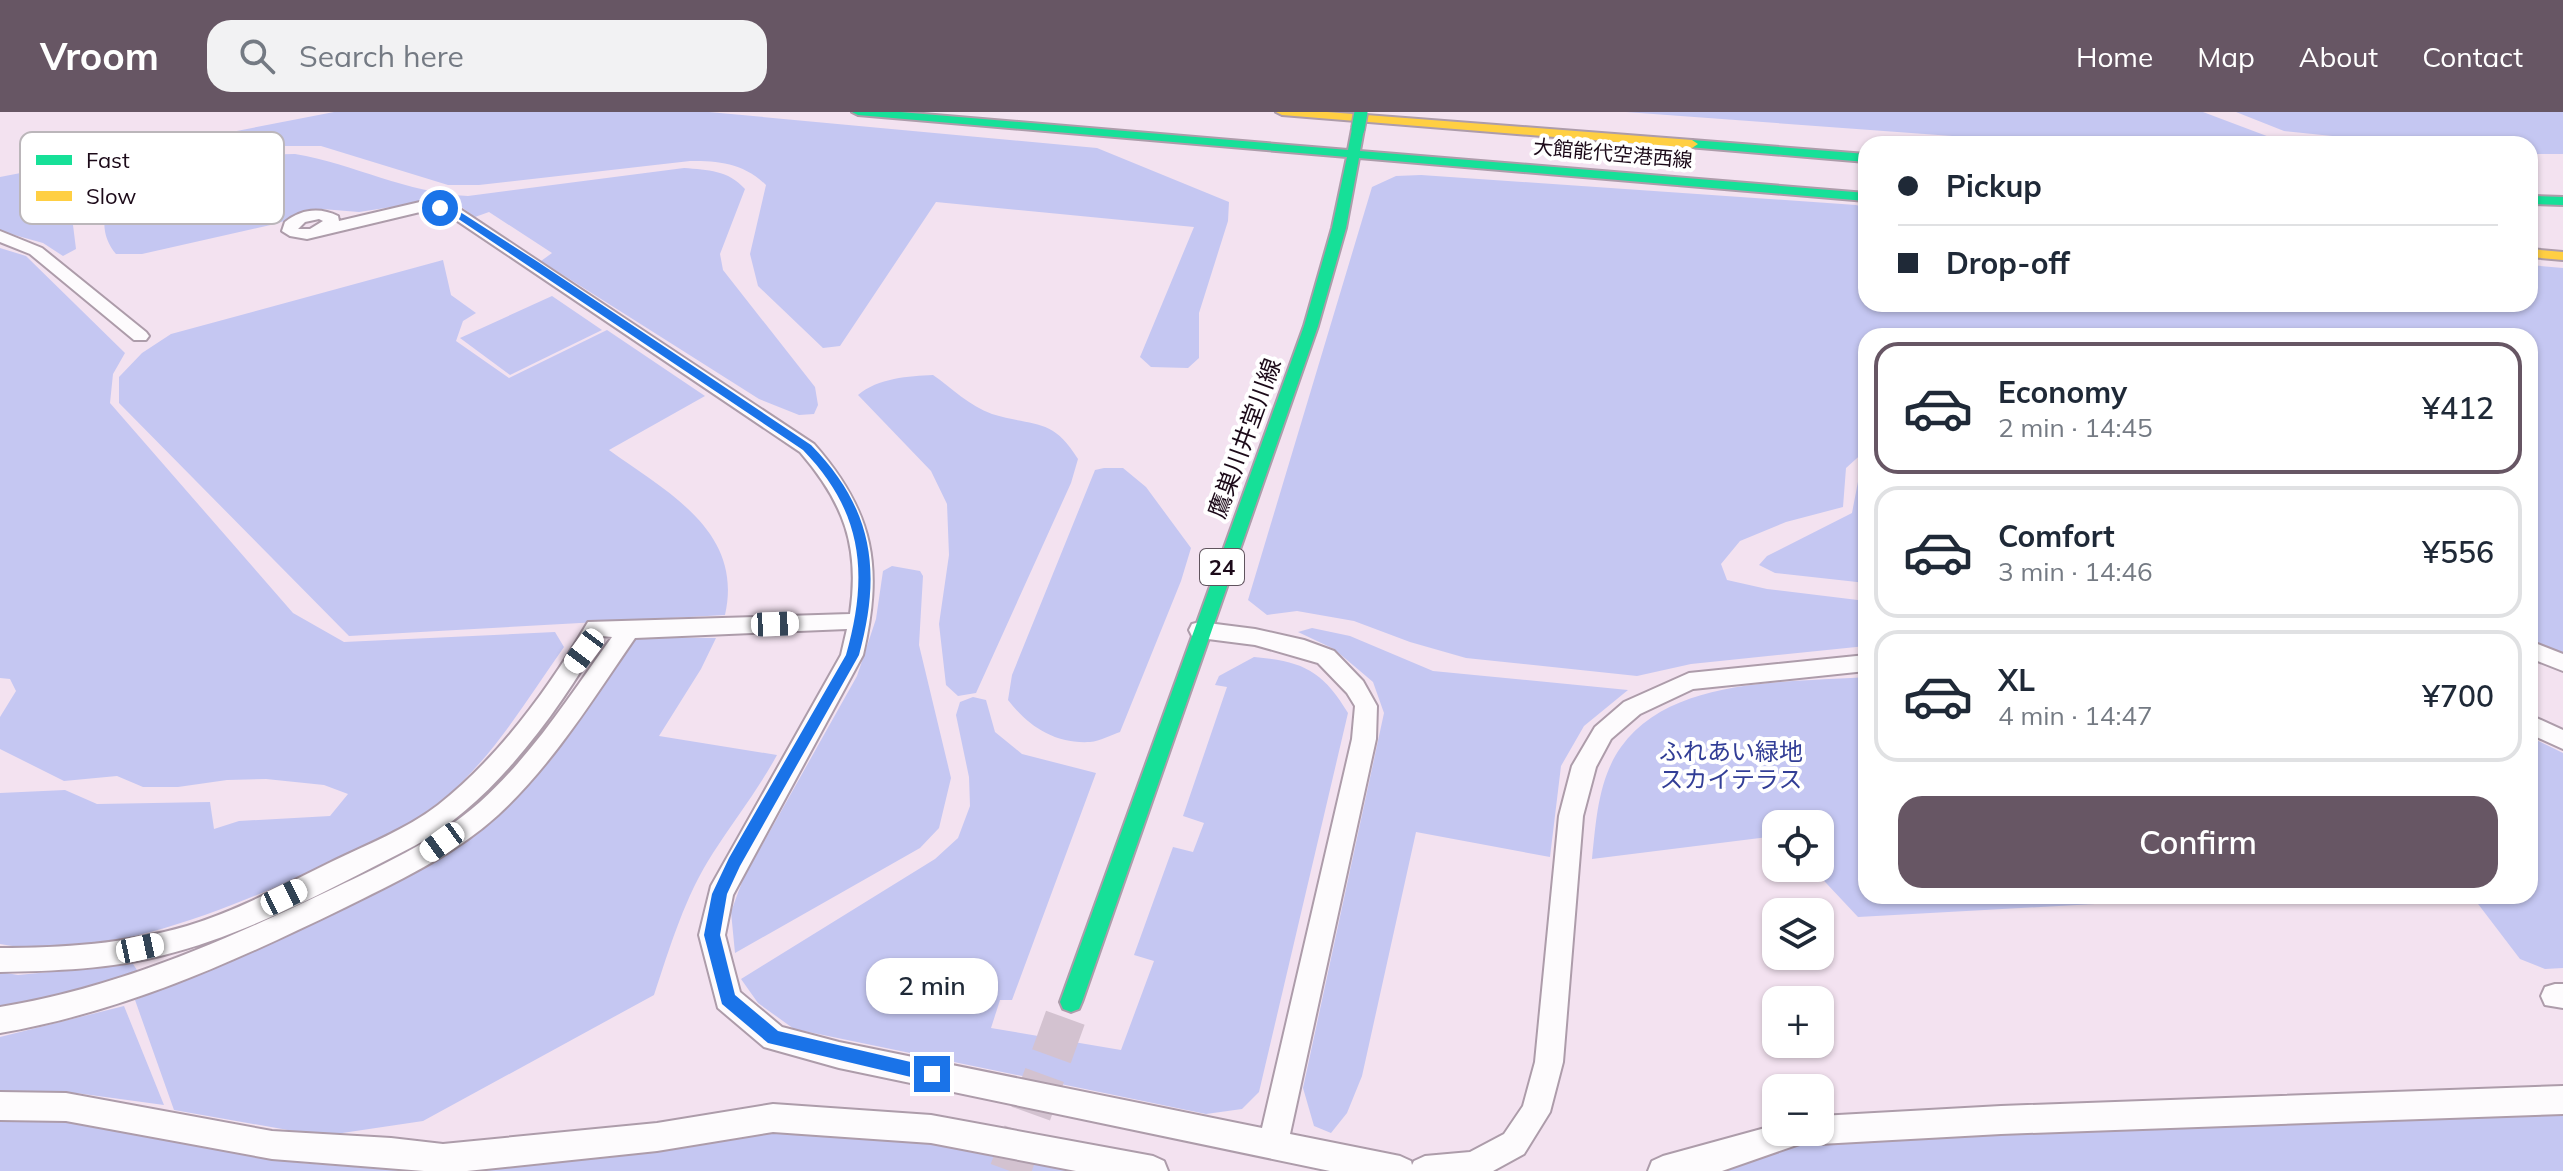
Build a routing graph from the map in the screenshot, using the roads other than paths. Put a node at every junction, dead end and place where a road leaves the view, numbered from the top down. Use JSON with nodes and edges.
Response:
{"nodes":[{"id":1,"x":858,"y":112,"type":"edge"},
{"id":2,"x":1282,"y":112,"type":"edge"},
{"id":3,"x":1377,"y":112,"type":"edge"},
{"id":4,"x":1360,"y":120,"type":"edge"},
{"id":5,"x":1858,"y":149,"type":"edge"},
{"id":6,"x":1355,"y":154,"type":"junction"},
{"id":7,"x":1858,"y":157,"type":"edge"},
{"id":8,"x":2538,"y":190,"type":"edge"},
{"id":9,"x":2563,"y":192,"type":"edge"},
{"id":10,"x":1858,"y":196,"type":"edge"},
{"id":11,"x":2538,"y":200,"type":"edge"},
{"id":12,"x":2563,"y":201,"type":"edge"},
{"id":13,"x":323,"y":229,"type":"dead end"},
{"id":14,"x":0,"y":236,"type":"edge"},
{"id":15,"x":2538,"y":254,"type":"edge"},
{"id":16,"x":2563,"y":256,"type":"edge"},
{"id":17,"x":140,"y":336,"type":"dead end"},
{"id":18,"x":862,"y":621,"type":"junction"},
{"id":19,"x":629,"y":630,"type":"junction"},
{"id":20,"x":1200,"y":630,"type":"junction"},
{"id":21,"x":2538,"y":652,"type":"edge"},
{"id":22,"x":2563,"y":663,"type":"edge"},
{"id":23,"x":1858,"y":664,"type":"edge"},
{"id":24,"x":2538,"y":728,"type":"edge"},
{"id":25,"x":2563,"y":740,"type":"edge"},
{"id":26,"x":0,"y":960,"type":"edge"},
{"id":27,"x":1071,"y":1002,"type":"tunnel mouth"},
{"id":28,"x":0,"y":1020,"type":"edge"},
{"id":29,"x":2563,"y":1100,"type":"edge"},
{"id":30,"x":0,"y":1106,"type":"edge"},
{"id":31,"x":1834,"y":1129,"type":"edge"},
{"id":32,"x":1762,"y":1144,"type":"edge"},
{"id":33,"x":1273,"y":1146,"type":"junction"},
{"id":34,"x":1153,"y":1171,"type":"edge"},
{"id":35,"x":1400,"y":1171,"type":"edge"},
{"id":36,"x":1425,"y":1171,"type":"edge"},
{"id":37,"x":1663,"y":1171,"type":"edge"}],
"edges":[{"from":1,"to":6,"type":"main road","name":"大館能代空港西線"},
{"from":2,"to":7,"type":"main road"},
{"from":3,"to":5,"type":"main road"},
{"from":4,"to":6,"type":"main road","name":"鷹巣川井堂川線","number":"24"},
{"from":6,"to":10,"type":"main road","name":"大館能代空港西線"},
{"from":6,"to":20,"type":"main road","name":"鷹巣川井堂川線","number":"24"},
{"from":8,"to":9,"type":"main road"},
{"from":11,"to":12,"type":"main road"},
{"from":13,"to":18,"type":"street"},
{"from":14,"to":17,"type":"street"},
{"from":15,"to":16,"type":"main road"},
{"from":18,"to":19,"type":"street"},
{"from":18,"to":33,"type":"street"},
{"from":19,"to":26,"type":"street"},
{"from":19,"to":28,"type":"street"},
{"from":20,"to":27,"type":"main road","name":"鷹巣川井堂川線","number":"24"},
{"from":20,"to":33,"type":"street"},
{"from":21,"to":22,"type":"street"},
{"from":23,"to":36,"type":"street"},
{"from":24,"to":25,"type":"street"},
{"from":29,"to":31,"type":"street"},
{"from":30,"to":34,"type":"street"},
{"from":32,"to":37,"type":"street"},
{"from":33,"to":35,"type":"street"}]}
